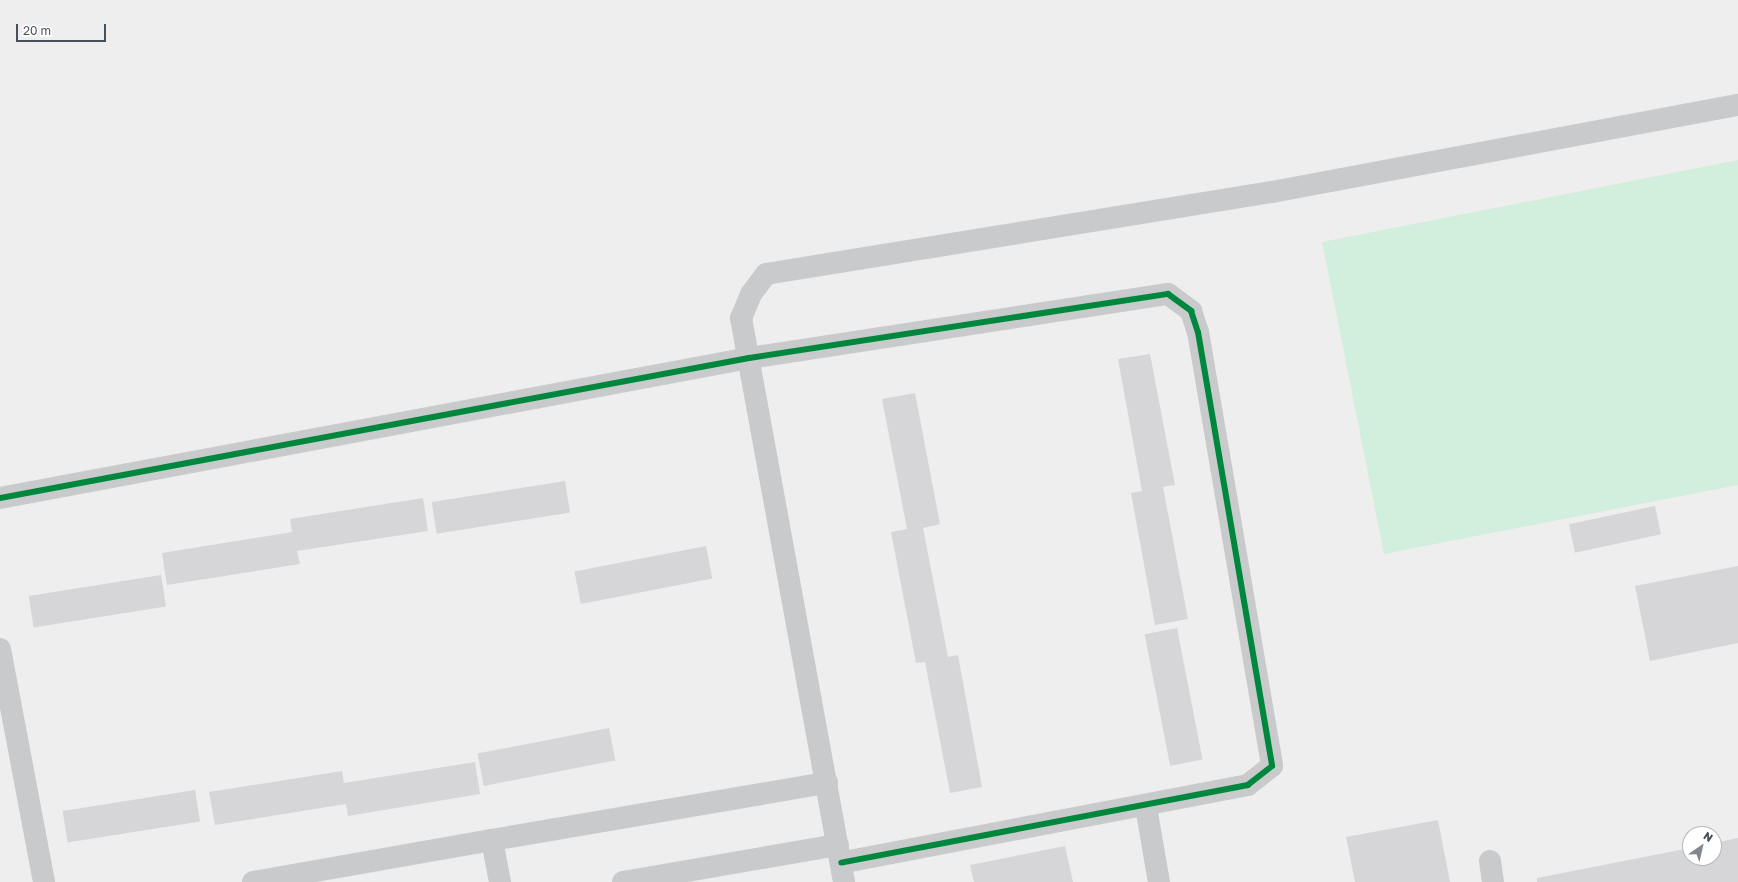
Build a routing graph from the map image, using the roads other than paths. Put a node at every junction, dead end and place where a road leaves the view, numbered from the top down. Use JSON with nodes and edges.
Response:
{"nodes":[{"id":1,"x":1738,"y":105,"type":"edge"},
{"id":2,"x":749,"y":358,"type":"junction"},
{"id":3,"x":0,"y":498,"type":"edge"},
{"id":4,"x":0,"y":649,"type":"edge"},
{"id":5,"x":827,"y":783,"type":"junction"},
{"id":6,"x":1146,"y":807,"type":"junction"},
{"id":7,"x":492,"y":840,"type":"junction"},
{"id":8,"x":1490,"y":861,"type":"dead end"},
{"id":9,"x":841,"y":863,"type":"edge"},
{"id":10,"x":44,"y":882,"type":"edge"},
{"id":11,"x":253,"y":882,"type":"edge"},
{"id":12,"x":500,"y":882,"type":"edge"},
{"id":13,"x":623,"y":882,"type":"edge"},
{"id":14,"x":1159,"y":882,"type":"edge"},
{"id":15,"x":1493,"y":882,"type":"edge"}],
"edges":[{"from":1,"to":2,"type":"street"},
{"from":2,"to":3,"type":"street"},
{"from":2,"to":5,"type":"street"},
{"from":2,"to":6,"type":"street"},
{"from":4,"to":10,"type":"street"},
{"from":5,"to":7,"type":"street"},
{"from":5,"to":9,"type":"street"},
{"from":6,"to":9,"type":"street"},
{"from":6,"to":14,"type":"street"},
{"from":7,"to":11,"type":"street"},
{"from":7,"to":12,"type":"street"},
{"from":8,"to":15,"type":"street"},
{"from":9,"to":13,"type":"street"}]}
